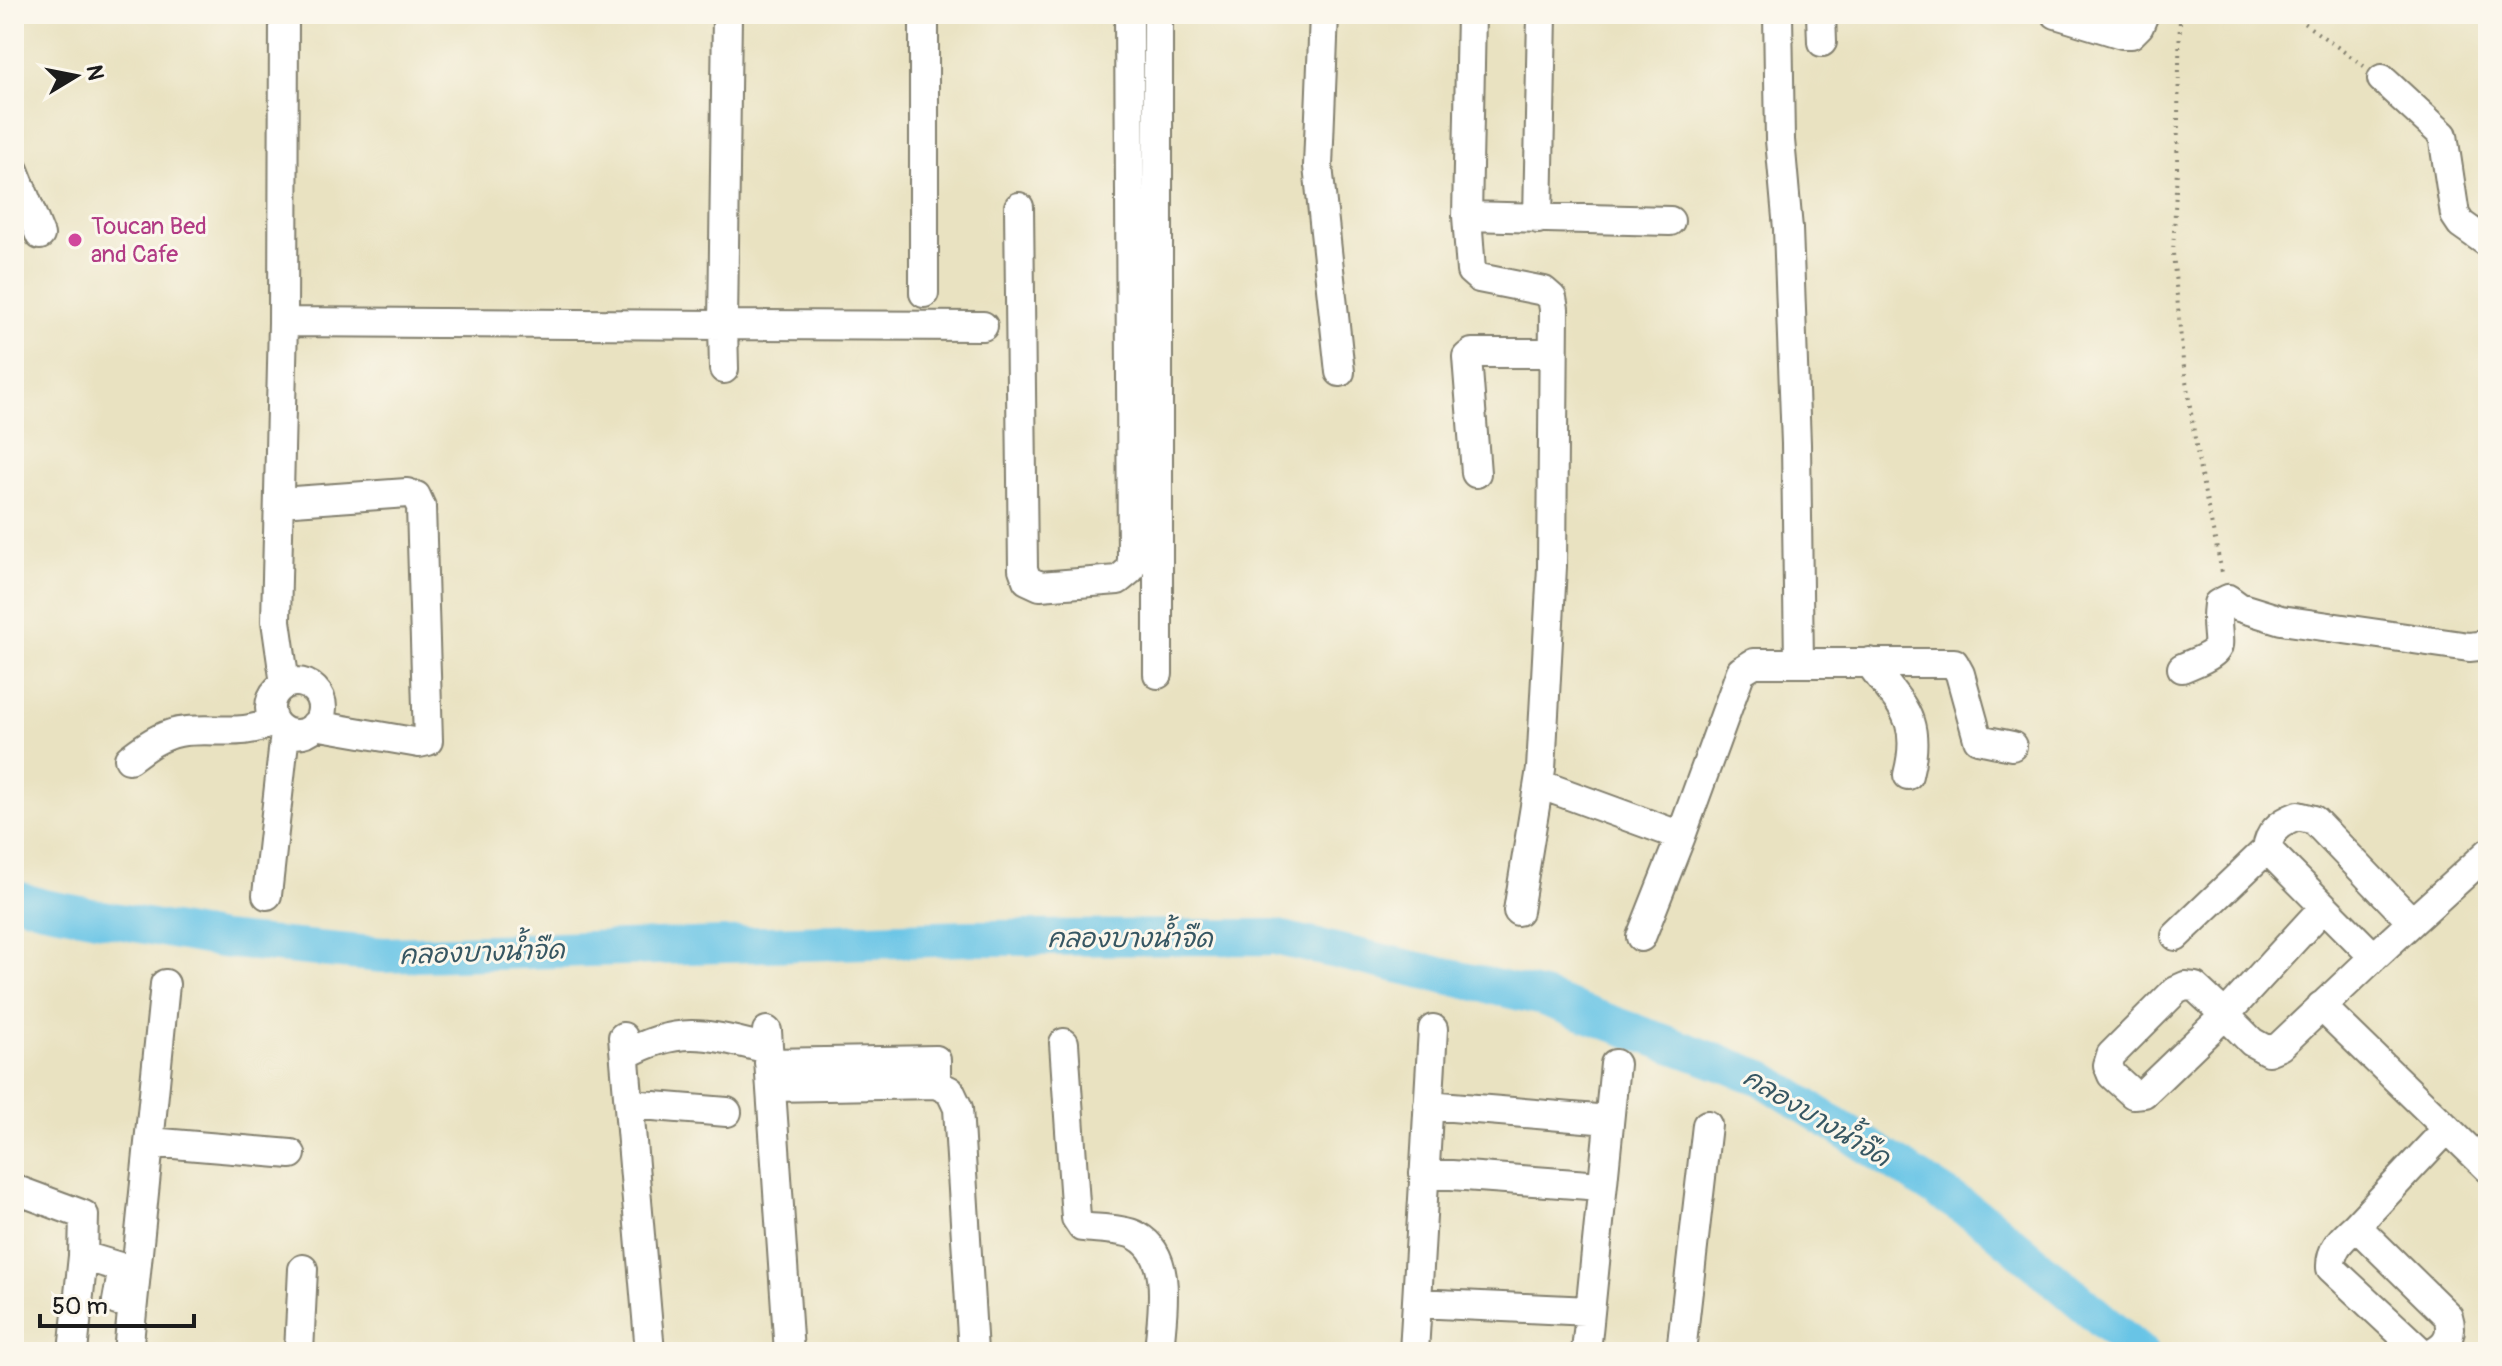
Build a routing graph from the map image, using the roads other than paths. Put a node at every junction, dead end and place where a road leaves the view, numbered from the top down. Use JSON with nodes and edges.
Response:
{"nodes":[{"id":1,"x":284,"y":14,"type":"edge"},
{"id":2,"x":727,"y":14,"type":"edge"},
{"id":3,"x":924,"y":14,"type":"edge"},
{"id":4,"x":1129,"y":14,"type":"edge"},
{"id":5,"x":1158,"y":14,"type":"edge"},
{"id":6,"x":1324,"y":14,"type":"edge"},
{"id":7,"x":1471,"y":14,"type":"edge"},
{"id":8,"x":1542,"y":14,"type":"edge"},
{"id":9,"x":1778,"y":14,"type":"edge"},
{"id":10,"x":2056,"y":14,"type":"edge"},
{"id":11,"x":2144,"y":14,"type":"edge"},
{"id":12,"x":2382,"y":79,"type":"road end"},
{"id":13,"x":14,"y":170,"type":"edge"},
{"id":14,"x":1019,"y":207,"type":"dead end"},
{"id":15,"x":1467,"y":216,"type":"junction"},
{"id":16,"x":1538,"y":219,"type":"junction"},
{"id":17,"x":1670,"y":221,"type":"dead end"},
{"id":18,"x":40,"y":235,"type":"dead end"},
{"id":19,"x":2488,"y":243,"type":"edge"},
{"id":20,"x":924,"y":293,"type":"dead end"},
{"id":21,"x":283,"y":322,"type":"junction"},
{"id":22,"x":723,"y":325,"type":"junction"},
{"id":23,"x":983,"y":326,"type":"dead end"},
{"id":24,"x":1552,"y":353,"type":"junction"},
{"id":25,"x":724,"y":369,"type":"dead end"},
{"id":26,"x":1340,"y":372,"type":"dead end"},
{"id":27,"x":1476,"y":473,"type":"dead end"},
{"id":28,"x":280,"y":502,"type":"junction"},
{"id":29,"x":2488,"y":645,"type":"edge"},
{"id":30,"x":1869,"y":662,"type":"junction"},
{"id":31,"x":1799,"y":663,"type":"junction"},
{"id":32,"x":2182,"y":668,"type":"dead end"},
{"id":33,"x":1158,"y":674,"type":"dead end"},
{"id":34,"x":285,"y":684,"type":"junction"},
{"id":35,"x":315,"y":725,"type":"junction"},
{"id":36,"x":279,"y":727,"type":"junction"},
{"id":37,"x":2012,"y":746,"type":"dead end"},
{"id":38,"x":129,"y":759,"type":"dead end"},
{"id":39,"x":1908,"y":775,"type":"dead end"},
{"id":40,"x":1539,"y":784,"type":"junction"},
{"id":41,"x":1681,"y":836,"type":"junction"},
{"id":42,"x":2267,"y":849,"type":"junction"},
{"id":43,"x":2488,"y":853,"type":"edge"},
{"id":44,"x":267,"y":895,"type":"dead end"},
{"id":45,"x":2324,"y":907,"type":"junction"},
{"id":46,"x":1518,"y":911,"type":"dead end"},
{"id":47,"x":2412,"y":922,"type":"junction"},
{"id":48,"x":2176,"y":936,"type":"dead end"},
{"id":49,"x":1641,"y":937,"type":"dead end"},
{"id":50,"x":2374,"y":957,"type":"junction"},
{"id":51,"x":165,"y":984,"type":"dead end"},
{"id":52,"x":2321,"y":1006,"type":"junction"},
{"id":53,"x":1433,"y":1029,"type":"dead end"},
{"id":54,"x":1064,"y":1043,"type":"dead end"},
{"id":55,"x":769,"y":1057,"type":"junction"},
{"id":56,"x":1615,"y":1064,"type":"dead end"},
{"id":57,"x":629,"y":1104,"type":"junction"},
{"id":58,"x":1428,"y":1105,"type":"junction"},
{"id":59,"x":727,"y":1112,"type":"dead end"},
{"id":60,"x":1609,"y":1120,"type":"junction"},
{"id":61,"x":1707,"y":1125,"type":"dead end"},
{"id":62,"x":2446,"y":1130,"type":"junction"},
{"id":63,"x":150,"y":1142,"type":"junction"},
{"id":64,"x":291,"y":1154,"type":"dead end"},
{"id":65,"x":2488,"y":1168,"type":"edge"},
{"id":66,"x":1424,"y":1173,"type":"junction"},
{"id":67,"x":1602,"y":1186,"type":"junction"},
{"id":68,"x":14,"y":1189,"type":"edge"},
{"id":69,"x":2356,"y":1226,"type":"junction"},
{"id":70,"x":83,"y":1256,"type":"junction"},
{"id":71,"x":303,"y":1269,"type":"dead end"},
{"id":72,"x":78,"y":1299,"type":"junction"},
{"id":73,"x":1417,"y":1303,"type":"junction"},
{"id":74,"x":116,"y":1306,"type":"junction"},
{"id":75,"x":1590,"y":1311,"type":"junction"},
{"id":76,"x":73,"y":1352,"type":"edge"},
{"id":77,"x":108,"y":1352,"type":"edge"},
{"id":78,"x":128,"y":1352,"type":"edge"},
{"id":79,"x":299,"y":1352,"type":"edge"},
{"id":80,"x":650,"y":1352,"type":"edge"},
{"id":81,"x":789,"y":1352,"type":"edge"},
{"id":82,"x":973,"y":1352,"type":"edge"},
{"id":83,"x":1159,"y":1352,"type":"edge"},
{"id":84,"x":1414,"y":1352,"type":"edge"},
{"id":85,"x":1586,"y":1352,"type":"edge"},
{"id":86,"x":1681,"y":1352,"type":"edge"},
{"id":87,"x":2421,"y":1352,"type":"edge"},
{"id":88,"x":2433,"y":1352,"type":"edge"}],
"edges":[{"from":1,"to":21,"type":"street"},
{"from":2,"to":22,"type":"street"},
{"from":3,"to":20,"type":"street"},
{"from":4,"to":14,"type":"street"},
{"from":5,"to":33,"type":"street"},
{"from":6,"to":26,"type":"street"},
{"from":7,"to":15,"type":"street"},
{"from":8,"to":16,"type":"street"},
{"from":9,"to":31,"type":"street"},
{"from":10,"to":11,"type":"street"},
{"from":12,"to":19,"type":"street"},
{"from":13,"to":18,"type":"street"},
{"from":15,"to":16,"type":"street"},
{"from":15,"to":24,"type":"street"},
{"from":16,"to":17,"type":"street"},
{"from":21,"to":22,"type":"street"},
{"from":21,"to":28,"type":"street"},
{"from":22,"to":23,"type":"street"},
{"from":22,"to":25,"type":"street"},
{"from":24,"to":27,"type":"street"},
{"from":24,"to":40,"type":"street"},
{"from":28,"to":34,"type":"street"},
{"from":28,"to":35,"type":"street"},
{"from":29,"to":32,"type":"street"},
{"from":30,"to":31,"type":"street"},
{"from":30,"to":37,"type":"street"},
{"from":30,"to":39,"type":"street"},
{"from":31,"to":41,"type":"street"},
{"from":34,"to":35,"type":"street"},
{"from":34,"to":36,"type":"street"},
{"from":35,"to":36,"type":"street"},
{"from":36,"to":38,"type":"street"},
{"from":36,"to":44,"type":"street"},
{"from":40,"to":41,"type":"street"},
{"from":40,"to":46,"type":"street"},
{"from":41,"to":49,"type":"street"},
{"from":42,"to":45,"type":"street"},
{"from":42,"to":47,"type":"street"},
{"from":42,"to":48,"type":"street"},
{"from":43,"to":47,"type":"street"},
{"from":45,"to":50,"type":"street"},
{"from":45,"to":52,"type":"street"},
{"from":47,"to":50,"type":"street"},
{"from":50,"to":52,"type":"street"},
{"from":51,"to":63,"type":"street"},
{"from":52,"to":62,"type":"street"},
{"from":53,"to":58,"type":"street"},
{"from":54,"to":83,"type":"street"},
{"from":55,"to":57,"type":"street"},
{"from":55,"to":81,"type":"street"},
{"from":55,"to":82,"type":"street"},
{"from":56,"to":60,"type":"street"},
{"from":57,"to":59,"type":"street"},
{"from":57,"to":80,"type":"street"},
{"from":58,"to":60,"type":"street"},
{"from":58,"to":66,"type":"street"},
{"from":60,"to":67,"type":"street"},
{"from":61,"to":86,"type":"street"},
{"from":62,"to":65,"type":"street"},
{"from":62,"to":69,"type":"street"},
{"from":63,"to":64,"type":"street"},
{"from":63,"to":78,"type":"street"},
{"from":66,"to":67,"type":"street"},
{"from":66,"to":73,"type":"street"},
{"from":67,"to":75,"type":"street"},
{"from":68,"to":70,"type":"street"},
{"from":69,"to":87,"type":"street"},
{"from":69,"to":88,"type":"street"},
{"from":70,"to":72,"type":"street"},
{"from":70,"to":74,"type":"street"},
{"from":71,"to":79,"type":"street"},
{"from":72,"to":74,"type":"street"},
{"from":72,"to":76,"type":"street"},
{"from":73,"to":75,"type":"street"},
{"from":73,"to":84,"type":"street"},
{"from":74,"to":77,"type":"street"},
{"from":75,"to":85,"type":"street"}]}
